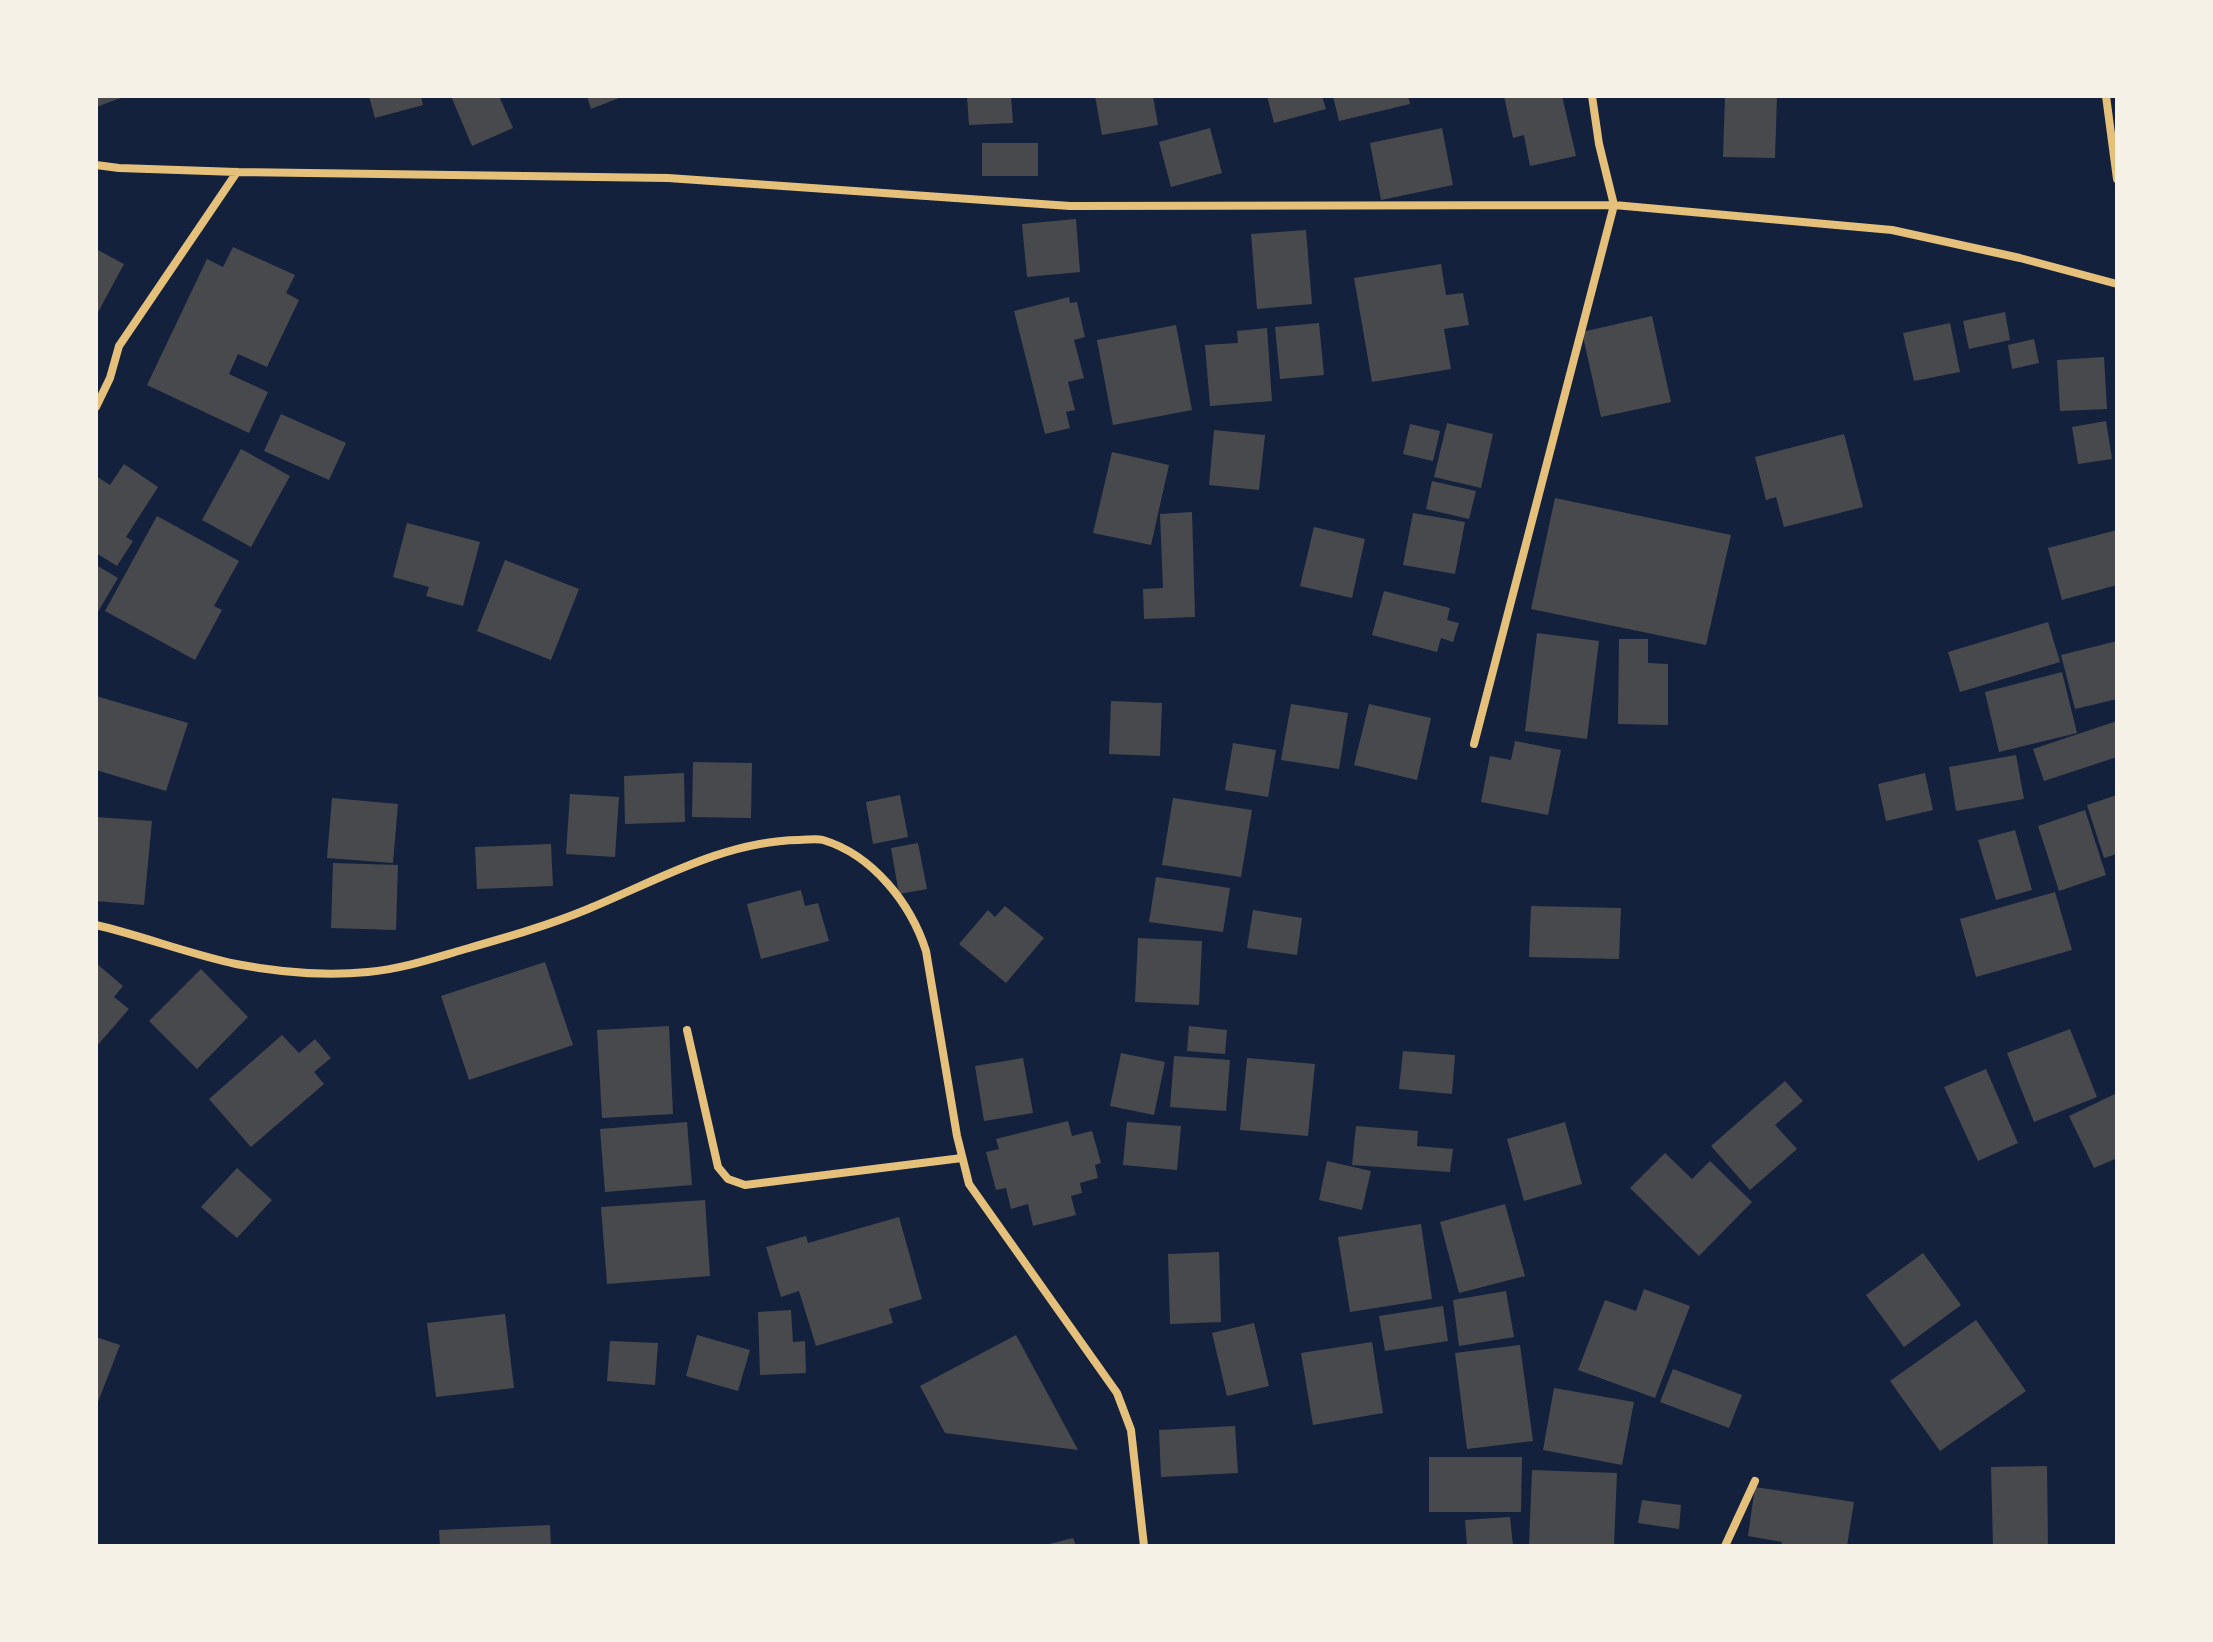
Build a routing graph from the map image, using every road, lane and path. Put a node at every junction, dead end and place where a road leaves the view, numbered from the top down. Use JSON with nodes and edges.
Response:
{"nodes":[{"id":1,"x":1592,"y":96,"type":"edge"},
{"id":2,"x":2106,"y":96,"type":"edge"},
{"id":3,"x":2115,"y":150,"type":"edge"},
{"id":4,"x":96,"y":165,"type":"edge"},
{"id":5,"x":237,"y":172,"type":"junction"},
{"id":6,"x":2117,"y":179,"type":"edge"},
{"id":7,"x":1614,"y":205,"type":"junction"},
{"id":8,"x":2117,"y":284,"type":"edge"},
{"id":9,"x":96,"y":407,"type":"edge"},
{"id":10,"x":1474,"y":744,"type":"dead end"},
{"id":11,"x":96,"y":925,"type":"edge"},
{"id":12,"x":687,"y":1030,"type":"dead end"},
{"id":13,"x":962,"y":1158,"type":"junction"},
{"id":14,"x":1755,"y":1481,"type":"dead end"},
{"id":15,"x":1144,"y":1546,"type":"edge"},
{"id":16,"x":1725,"y":1546,"type":"edge"}],
"edges":[{"from":1,"to":7,"type":"street"},
{"from":2,"to":3,"type":"street"},
{"from":3,"to":6,"type":"street"},
{"from":4,"to":5,"type":"street"},
{"from":5,"to":7,"type":"street"},
{"from":5,"to":9,"type":"street"},
{"from":7,"to":8,"type":"street"},
{"from":7,"to":10,"type":"street"},
{"from":11,"to":13,"type":"street"},
{"from":12,"to":13,"type":"street"},
{"from":13,"to":15,"type":"street"},
{"from":14,"to":16,"type":"street"}]}
